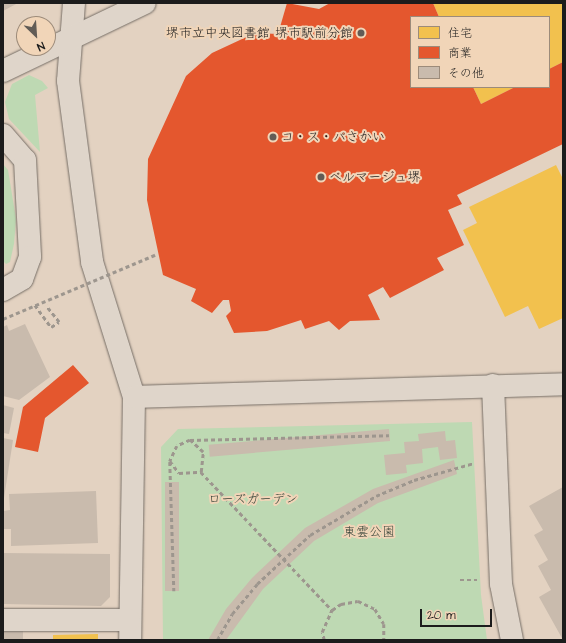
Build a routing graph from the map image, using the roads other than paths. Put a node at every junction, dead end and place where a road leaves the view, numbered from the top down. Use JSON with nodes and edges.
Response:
{"nodes":[{"id":1,"x":74,"y":3,"type":"edge"},
{"id":2,"x":145,"y":3,"type":"edge"},
{"id":3,"x":74,"y":38,"type":"junction"},
{"id":4,"x":3,"y":71,"type":"edge"},
{"id":5,"x":3,"y":135,"type":"edge"},
{"id":6,"x":3,"y":290,"type":"edge"},
{"id":7,"x":563,"y":384,"type":"edge"},
{"id":8,"x":493,"y":385,"type":"junction"},
{"id":9,"x":134,"y":397,"type":"junction"},
{"id":10,"x":3,"y":620,"type":"edge"},
{"id":11,"x":130,"y":630,"type":"edge"},
{"id":12,"x":512,"y":640,"type":"edge"}],
"edges":[{"from":1,"to":3,"type":"street"},
{"from":2,"to":3,"type":"street"},
{"from":3,"to":4,"type":"street"},
{"from":3,"to":9,"type":"street"},
{"from":5,"to":6,"type":"street"},
{"from":7,"to":8,"type":"street"},
{"from":8,"to":9,"type":"street"},
{"from":8,"to":12,"type":"street"},
{"from":9,"to":11,"type":"street"},
{"from":10,"to":11,"type":"street"}]}
